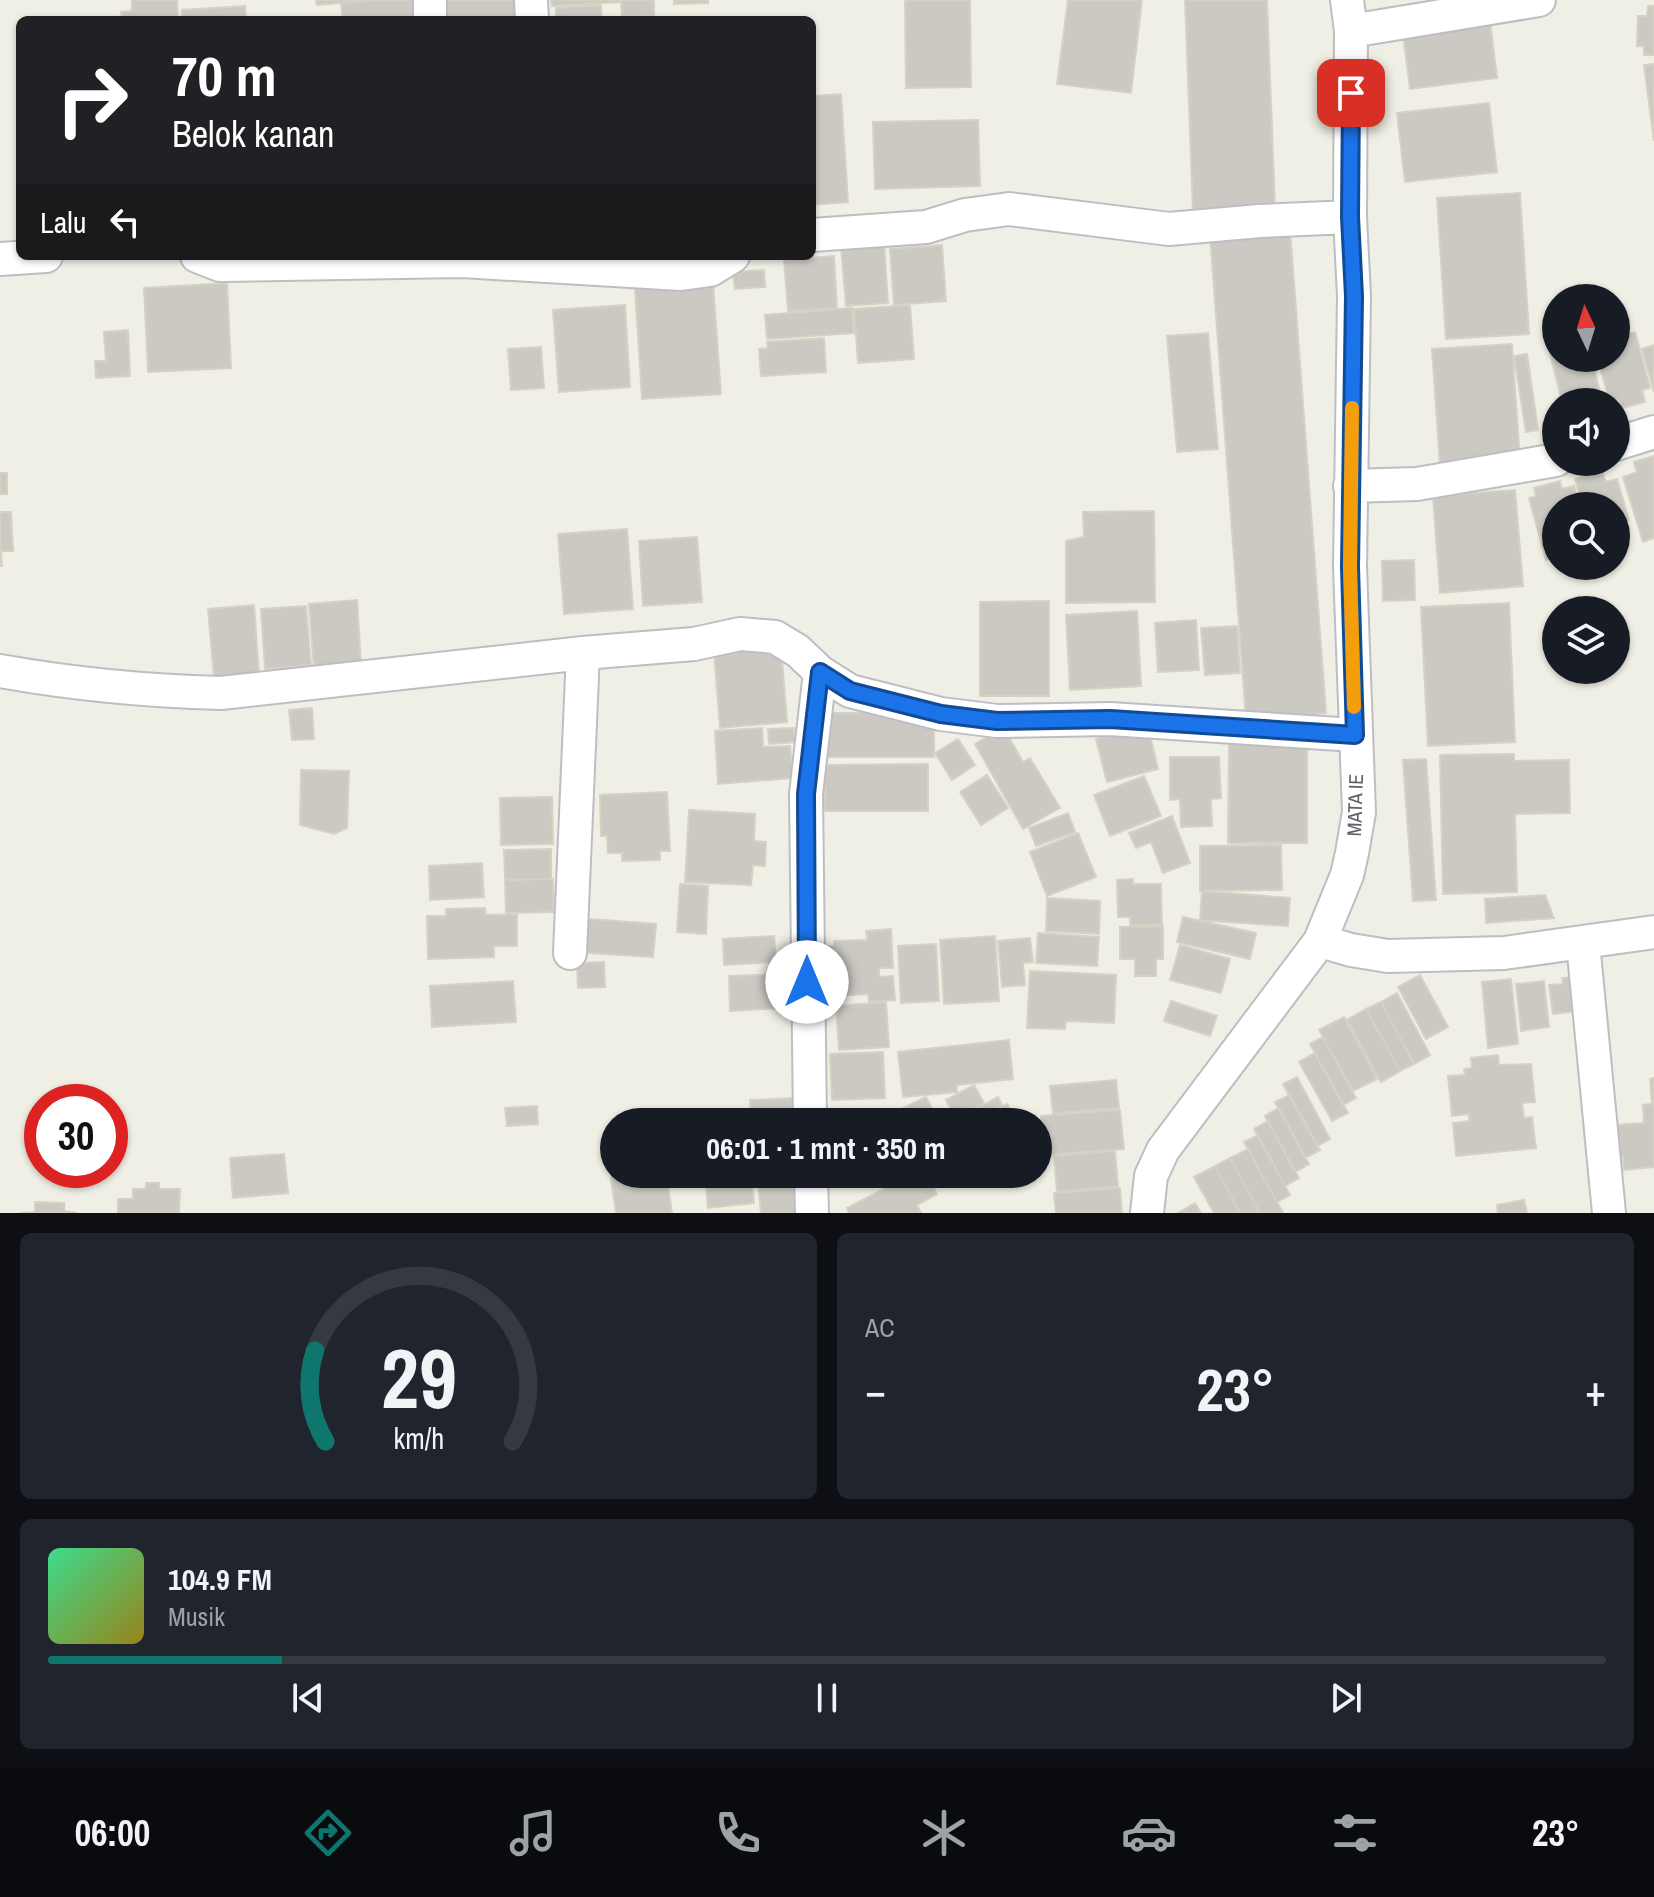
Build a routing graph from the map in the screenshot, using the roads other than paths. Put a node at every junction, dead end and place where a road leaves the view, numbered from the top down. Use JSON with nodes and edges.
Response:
{"nodes":[{"id":1,"x":1539,"y":0,"type":"edge"},
{"id":2,"x":1349,"y":15,"type":"edge"},
{"id":3,"x":1350,"y":217,"type":"junction"},
{"id":4,"x":816,"y":235,"type":"edge"},
{"id":5,"x":207,"y":260,"type":"edge"},
{"id":6,"x":726,"y":260,"type":"edge"},
{"id":7,"x":1654,"y":432,"type":"edge"},
{"id":8,"x":1630,"y":440,"type":"edge"},
{"id":9,"x":1542,"y":462,"type":"edge"},
{"id":10,"x":1350,"y":486,"type":"junction"},
{"id":11,"x":583,"y":653,"type":"junction"},
{"id":12,"x":0,"y":671,"type":"edge"},
{"id":13,"x":820,"y":672,"type":"junction"},
{"id":14,"x":1355,"y":735,"type":"junction"},
{"id":15,"x":1654,"y":932,"type":"edge"},
{"id":16,"x":1320,"y":941,"type":"junction"},
{"id":17,"x":1583,"y":943,"type":"junction"},
{"id":18,"x":570,"y":953,"type":"dead end"},
{"id":19,"x":810,"y":1108,"type":"edge"},
{"id":20,"x":811,"y":1188,"type":"edge"},
{"id":21,"x":812,"y":1213,"type":"edge"},
{"id":22,"x":1147,"y":1213,"type":"edge"},
{"id":23,"x":1609,"y":1213,"type":"edge"}],
"edges":[{"from":1,"to":2,"type":"street"},
{"from":2,"to":3,"type":"street","name":"MATA IE"},
{"from":3,"to":4,"type":"street"},
{"from":3,"to":10,"type":"street","name":"MATA IE"},
{"from":5,"to":6,"type":"street"},
{"from":7,"to":8,"type":"street"},
{"from":9,"to":10,"type":"street"},
{"from":10,"to":14,"type":"street","name":"MATA IE"},
{"from":11,"to":12,"type":"street"},
{"from":11,"to":13,"type":"street"},
{"from":11,"to":18,"type":"street"},
{"from":13,"to":14,"type":"street"},
{"from":13,"to":19,"type":"street"},
{"from":14,"to":16,"type":"street","name":"MATA IE"},
{"from":15,"to":17,"type":"street"},
{"from":16,"to":17,"type":"street"},
{"from":16,"to":22,"type":"street","name":"MATA IE"},
{"from":17,"to":23,"type":"street"},
{"from":20,"to":21,"type":"street"}]}
